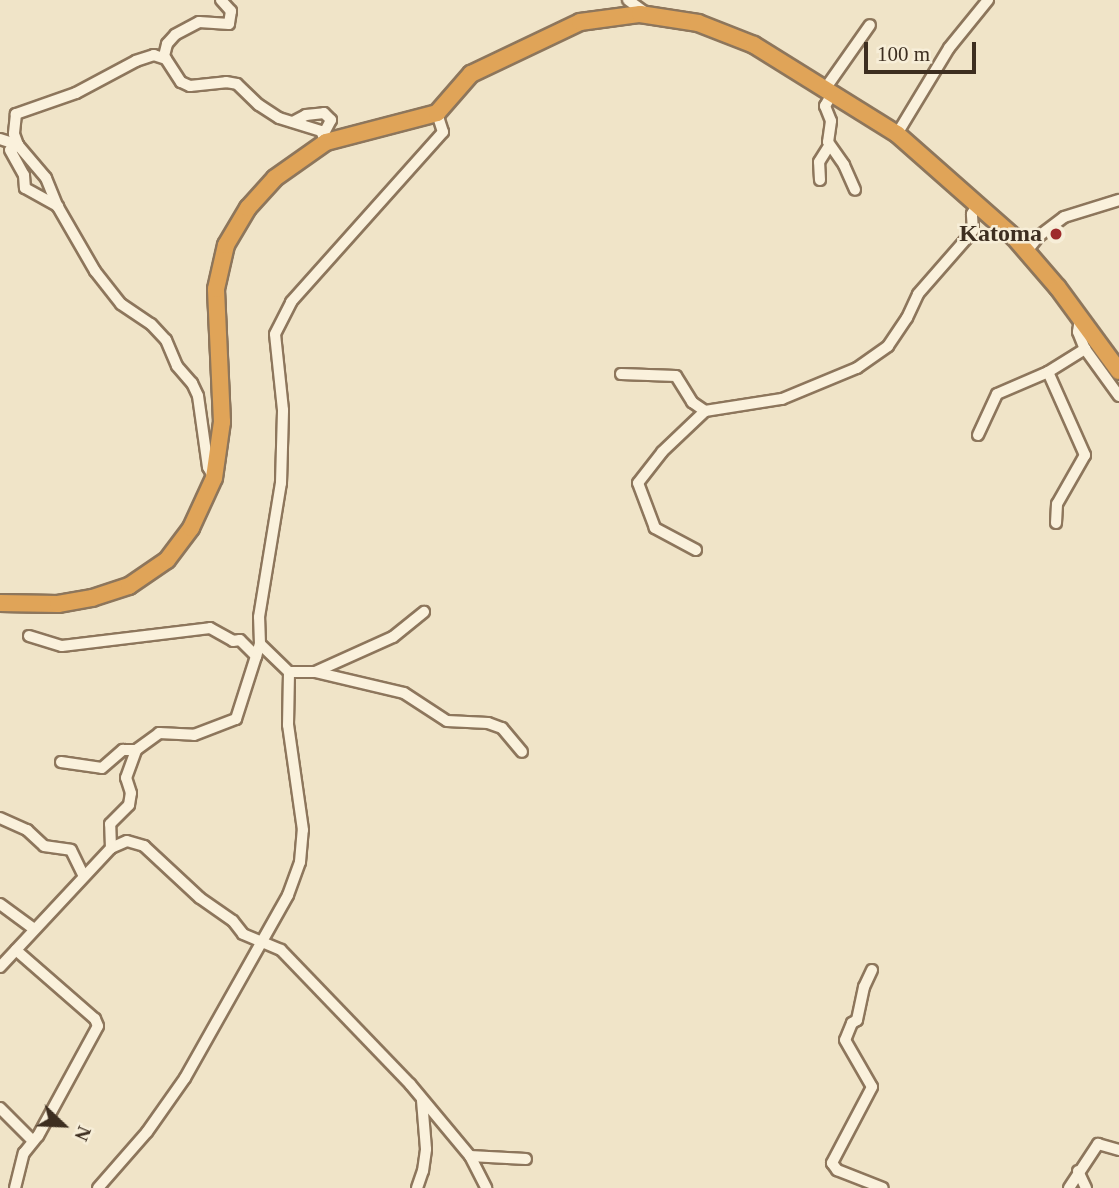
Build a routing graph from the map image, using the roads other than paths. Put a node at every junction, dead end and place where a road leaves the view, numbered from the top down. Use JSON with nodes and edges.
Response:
{"nodes":[{"id":1,"x":221,"y":0,"type":"edge"},
{"id":2,"x":628,"y":0,"type":"edge"},
{"id":3,"x":988,"y":0,"type":"edge"},
{"id":4,"x":648,"y":15,"type":"junction"},
{"id":5,"x":870,"y":25,"type":"dead end"},
{"id":6,"x":166,"y":59,"type":"junction"},
{"id":7,"x":828,"y":92,"type":"junction"},
{"id":8,"x":437,"y":113,"type":"junction"},
{"id":9,"x":293,"y":122,"type":"junction"},
{"id":10,"x":897,"y":135,"type":"junction"},
{"id":11,"x":0,"y":139,"type":"edge"},
{"id":12,"x":324,"y":139,"type":"junction"},
{"id":13,"x":18,"y":145,"type":"junction"},
{"id":14,"x":829,"y":146,"type":"junction"},
{"id":15,"x":820,"y":180,"type":"dead end"},
{"id":16,"x":855,"y":190,"type":"dead end"},
{"id":17,"x":1119,"y":200,"type":"edge"},
{"id":18,"x":977,"y":205,"type":"junction"},
{"id":19,"x":58,"y":206,"type":"junction"},
{"id":20,"x":1026,"y":252,"type":"junction"},
{"id":21,"x":1080,"y":319,"type":"junction"},
{"id":22,"x":1085,"y":349,"type":"junction"},
{"id":23,"x":1119,"y":371,"type":"edge"},
{"id":24,"x":1048,"y":372,"type":"junction"},
{"id":25,"x":621,"y":374,"type":"dead end"},
{"id":26,"x":1119,"y":396,"type":"edge"},
{"id":27,"x":705,"y":411,"type":"junction"},
{"id":28,"x":978,"y":435,"type":"dead end"},
{"id":29,"x":214,"y":478,"type":"junction"},
{"id":30,"x":1056,"y":523,"type":"dead end"},
{"id":31,"x":696,"y":550,"type":"dead end"},
{"id":32,"x":0,"y":603,"type":"edge"},
{"id":33,"x":424,"y":612,"type":"dead end"},
{"id":34,"x":29,"y":636,"type":"dead end"},
{"id":35,"x":260,"y":644,"type":"junction"},
{"id":36,"x":256,"y":656,"type":"junction"},
{"id":37,"x":289,"y":672,"type":"junction"},
{"id":38,"x":315,"y":672,"type":"junction"},
{"id":39,"x":136,"y":750,"type":"junction"},
{"id":40,"x":522,"y":751,"type":"dead end"},
{"id":41,"x":61,"y":762,"type":"dead end"},
{"id":42,"x":0,"y":818,"type":"edge"},
{"id":43,"x":111,"y":848,"type":"junction"},
{"id":44,"x":83,"y":875,"type":"junction"},
{"id":45,"x":0,"y":904,"type":"edge"},
{"id":46,"x":34,"y":929,"type":"junction"},
{"id":47,"x":262,"y":943,"type":"junction"},
{"id":48,"x":16,"y":950,"type":"junction"},
{"id":49,"x":0,"y":967,"type":"edge"},
{"id":50,"x":872,"y":970,"type":"dead end"},
{"id":51,"x":422,"y":1100,"type":"junction"},
{"id":52,"x":0,"y":1108,"type":"edge"},
{"id":53,"x":33,"y":1141,"type":"junction"},
{"id":54,"x":1119,"y":1150,"type":"edge"},
{"id":55,"x":470,"y":1156,"type":"junction"},
{"id":56,"x":526,"y":1159,"type":"dead end"},
{"id":57,"x":1079,"y":1171,"type":"junction"},
{"id":58,"x":15,"y":1188,"type":"edge"},
{"id":59,"x":98,"y":1188,"type":"edge"},
{"id":60,"x":417,"y":1188,"type":"edge"},
{"id":61,"x":486,"y":1188,"type":"edge"},
{"id":62,"x":883,"y":1188,"type":"edge"},
{"id":63,"x":1069,"y":1188,"type":"edge"},
{"id":64,"x":1086,"y":1188,"type":"edge"}],
"edges":[{"from":1,"to":6,"type":"street"},
{"from":2,"to":4,"type":"street"},
{"from":3,"to":10,"type":"street"},
{"from":4,"to":7,"type":"highway"},
{"from":4,"to":8,"type":"highway"},
{"from":5,"to":7,"type":"street"},
{"from":6,"to":9,"type":"street"},
{"from":6,"to":13,"type":"street"},
{"from":7,"to":10,"type":"highway"},
{"from":7,"to":14,"type":"street"},
{"from":8,"to":12,"type":"highway"},
{"from":8,"to":35,"type":"street"},
{"from":9,"to":12,"type":"street"},
{"from":9,"to":12,"type":"street"},
{"from":10,"to":18,"type":"highway"},
{"from":11,"to":13,"type":"street"},
{"from":12,"to":29,"type":"highway"},
{"from":13,"to":19,"type":"street"},
{"from":13,"to":19,"type":"street"},
{"from":14,"to":15,"type":"street"},
{"from":14,"to":16,"type":"street"},
{"from":17,"to":20,"type":"street"},
{"from":18,"to":20,"type":"highway"},
{"from":18,"to":27,"type":"street"},
{"from":19,"to":29,"type":"street"},
{"from":20,"to":21,"type":"highway"},
{"from":21,"to":22,"type":"street"},
{"from":21,"to":23,"type":"highway"},
{"from":22,"to":24,"type":"street"},
{"from":22,"to":26,"type":"street"},
{"from":24,"to":28,"type":"street"},
{"from":24,"to":30,"type":"street"},
{"from":25,"to":27,"type":"street"},
{"from":27,"to":31,"type":"street"},
{"from":29,"to":32,"type":"highway"},
{"from":33,"to":38,"type":"street"},
{"from":34,"to":36,"type":"street"},
{"from":35,"to":36,"type":"street"},
{"from":35,"to":37,"type":"street"},
{"from":36,"to":39,"type":"street"},
{"from":37,"to":38,"type":"street"},
{"from":37,"to":47,"type":"street"},
{"from":38,"to":40,"type":"street"},
{"from":39,"to":41,"type":"street"},
{"from":39,"to":43,"type":"street"},
{"from":42,"to":44,"type":"street"},
{"from":43,"to":44,"type":"street"},
{"from":43,"to":47,"type":"street"},
{"from":44,"to":46,"type":"street"},
{"from":45,"to":46,"type":"street"},
{"from":46,"to":48,"type":"street"},
{"from":47,"to":51,"type":"street"},
{"from":47,"to":59,"type":"street"},
{"from":48,"to":49,"type":"street"},
{"from":48,"to":53,"type":"street"},
{"from":50,"to":62,"type":"street"},
{"from":51,"to":55,"type":"street"},
{"from":51,"to":60,"type":"street"},
{"from":52,"to":53,"type":"street"},
{"from":53,"to":58,"type":"street"},
{"from":54,"to":57,"type":"street"},
{"from":55,"to":56,"type":"street"},
{"from":55,"to":61,"type":"street"},
{"from":57,"to":63,"type":"street"},
{"from":57,"to":64,"type":"street"}]}
